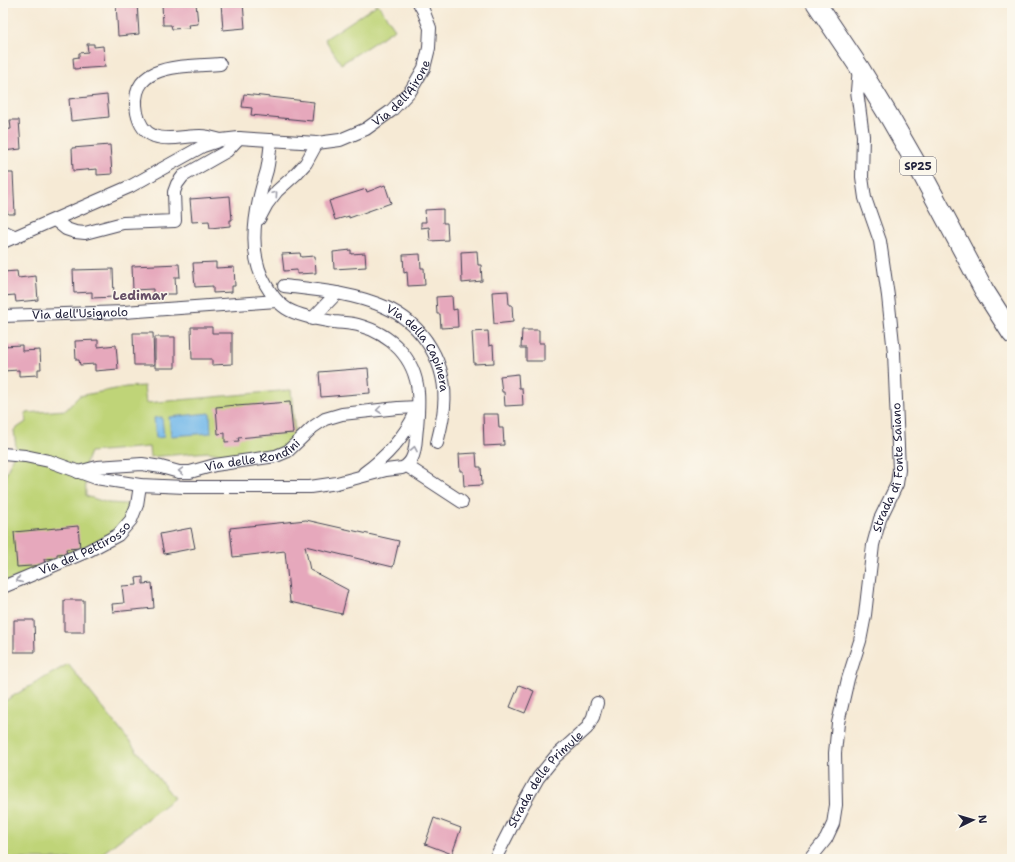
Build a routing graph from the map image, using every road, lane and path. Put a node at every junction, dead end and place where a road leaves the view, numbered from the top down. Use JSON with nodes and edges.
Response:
{"nodes":[{"id":1,"x":419,"y":3,"type":"edge"},
{"id":2,"x":816,"y":3,"type":"edge"},
{"id":3,"x":220,"y":64,"type":"dead end"},
{"id":4,"x":859,"y":67,"type":"junction"},
{"id":5,"x":240,"y":138,"type":"junction"},
{"id":6,"x":221,"y":140,"type":"junction"},
{"id":7,"x":271,"y":140,"type":"junction"},
{"id":8,"x":317,"y":144,"type":"junction"},
{"id":9,"x":55,"y":220,"type":"junction"},
{"id":10,"x":254,"y":228,"type":"junction"},
{"id":11,"x":3,"y":232,"type":"edge"},
{"id":12,"x":16,"y":237,"type":"junction"},
{"id":13,"x":3,"y":242,"type":"edge"},
{"id":14,"x":284,"y":286,"type":"dead end"},
{"id":15,"x":337,"y":293,"type":"junction"},
{"id":16,"x":277,"y":301,"type":"junction"},
{"id":17,"x":3,"y":316,"type":"edge"},
{"id":18,"x":312,"y":318,"type":"junction"},
{"id":19,"x":1012,"y":334,"type":"edge"},
{"id":20,"x":418,"y":407,"type":"junction"},
{"id":21,"x":437,"y":443,"type":"dead end"},
{"id":22,"x":3,"y":454,"type":"edge"},
{"id":23,"x":408,"y":466,"type":"junction"},
{"id":24,"x":78,"y":472,"type":"junction"},
{"id":25,"x":360,"y":476,"type":"junction"},
{"id":26,"x":140,"y":485,"type":"junction"},
{"id":27,"x":462,"y":502,"type":"dead end"},
{"id":28,"x":3,"y":587,"type":"edge"},
{"id":29,"x":597,"y":703,"type":"dead end"},
{"id":30,"x":495,"y":859,"type":"edge"},
{"id":31,"x":810,"y":859,"type":"edge"}],
"edges":[{"from":1,"to":8,"type":"street","name":"Via dell'Airone"},
{"from":2,"to":4,"type":"main road","number":"SP25"},
{"from":3,"to":6,"type":"street"},
{"from":4,"to":19,"type":"main road","number":"SP25"},
{"from":4,"to":31,"type":"street","name":"Strada di Fonte Saiano"},
{"from":5,"to":6,"type":"street"},
{"from":5,"to":7,"type":"street"},
{"from":5,"to":9,"type":"street"},
{"from":6,"to":9,"type":"street"},
{"from":7,"to":8,"type":"street"},
{"from":7,"to":10,"type":"street","name":"Via della Capinera"},
{"from":10,"to":8,"type":"street","one_way":true},
{"from":9,"to":12,"type":"street"},
{"from":10,"to":16,"type":"street","name":"Via della Capinera"},
{"from":11,"to":12,"type":"street"},
{"from":12,"to":13,"type":"street"},
{"from":14,"to":15,"type":"street","name":"Via della Capinera"},
{"from":15,"to":18,"type":"street"},
{"from":15,"to":21,"type":"street","name":"Via della Capinera"},
{"from":16,"to":17,"type":"street","name":"Via dell'Usignolo"},
{"from":16,"to":18,"type":"street","name":"Via della Capinera"},
{"from":18,"to":20,"type":"street","name":"Via della Capinera"},
{"from":23,"to":20,"type":"street","one_way":true},
{"from":20,"to":24,"type":"street","name":"Via delle Rondini","one_way":true},
{"from":20,"to":25,"type":"street","name":"Via delle Rondini"},
{"from":22,"to":24,"type":"street","name":"Via delle Rondini"},
{"from":23,"to":25,"type":"street","name":"Via delle Rondini"},
{"from":23,"to":27,"type":"street"},
{"from":24,"to":26,"type":"street","name":"Via delle Rondini"},
{"from":25,"to":26,"type":"street","name":"Via delle Rondini"},
{"from":26,"to":28,"type":"street","name":"Via del Pettirosso","one_way":true},
{"from":29,"to":30,"type":"street","name":"Strada delle Primule"}]}
